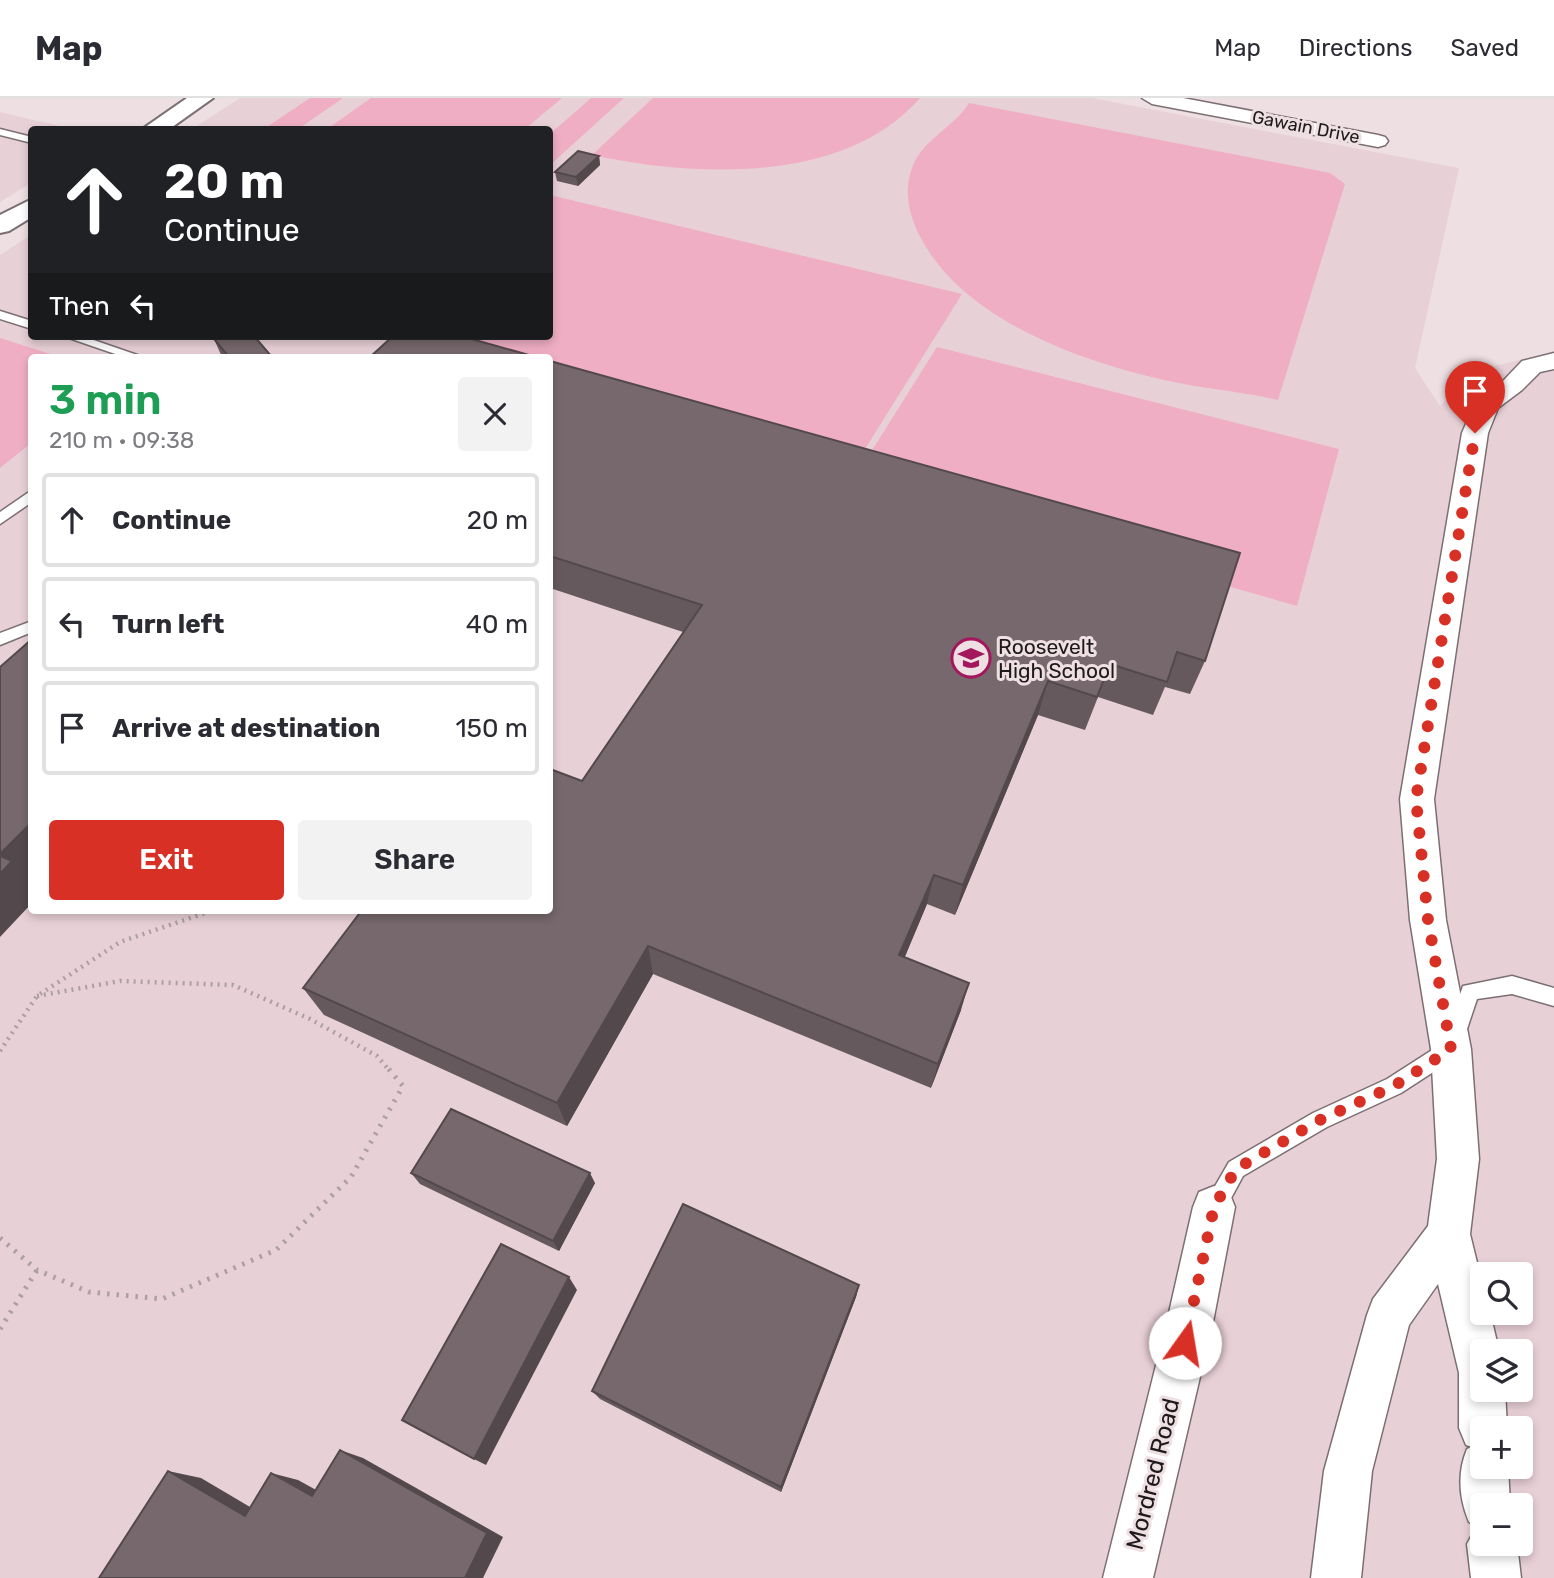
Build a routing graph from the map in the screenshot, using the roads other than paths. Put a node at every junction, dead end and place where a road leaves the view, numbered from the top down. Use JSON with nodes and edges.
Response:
{"nodes":[{"id":1,"x":202,"y":98,"type":"edge"},
{"id":2,"x":1152,"y":98,"type":"edge"},
{"id":3,"x":158,"y":126,"type":"edge"},
{"id":4,"x":0,"y":132,"type":"edge"},
{"id":5,"x":28,"y":139,"type":"edge"},
{"id":6,"x":1378,"y":141,"type":"dead end"},
{"id":7,"x":28,"y":208,"type":"edge"},
{"id":8,"x":0,"y":226,"type":"edge"},
{"id":9,"x":0,"y":315,"type":"edge"},
{"id":10,"x":28,"y":324,"type":"edge"},
{"id":11,"x":82,"y":340,"type":"edge"},
{"id":12,"x":127,"y":354,"type":"edge"},
{"id":13,"x":1554,"y":361,"type":"edge"},
{"id":14,"x":28,"y":497,"type":"edge"},
{"id":15,"x":0,"y":519,"type":"edge"},
{"id":16,"x":28,"y":628,"type":"edge"},
{"id":17,"x":0,"y":639,"type":"edge"},
{"id":18,"x":1554,"y":997,"type":"edge"},
{"id":19,"x":1451,"y":1049,"type":"junction"},
{"id":20,"x":1214,"y":1207,"type":"joint"},
{"id":21,"x":1448,"y":1234,"type":"junction"},
{"id":22,"x":1474,"y":1339,"type":"edge"},
{"id":23,"x":1493,"y":1556,"type":"edge"},
{"id":24,"x":1128,"y":1578,"type":"edge"},
{"id":25,"x":1336,"y":1578,"type":"edge"},
{"id":26,"x":1496,"y":1578,"type":"edge"}],
"edges":[{"from":1,"to":3,"type":"street"},
{"from":2,"to":6,"type":"street","name":"Gawain Drive"},
{"from":4,"to":5,"type":"lane"},
{"from":7,"to":8,"type":"street"},
{"from":9,"to":10,"type":"lane"},
{"from":11,"to":12,"type":"lane"},
{"from":13,"to":19,"type":"street"},
{"from":14,"to":15,"type":"lane"},
{"from":16,"to":17,"type":"lane"},
{"from":18,"to":19,"type":"lane"},
{"from":19,"to":20,"type":"lane"},
{"from":19,"to":21,"type":"street"},
{"from":20,"to":24,"type":"street","name":"Mordred Road"},
{"from":21,"to":22,"type":"street"},
{"from":21,"to":25,"type":"street"},
{"from":23,"to":26,"type":"street"}]}
